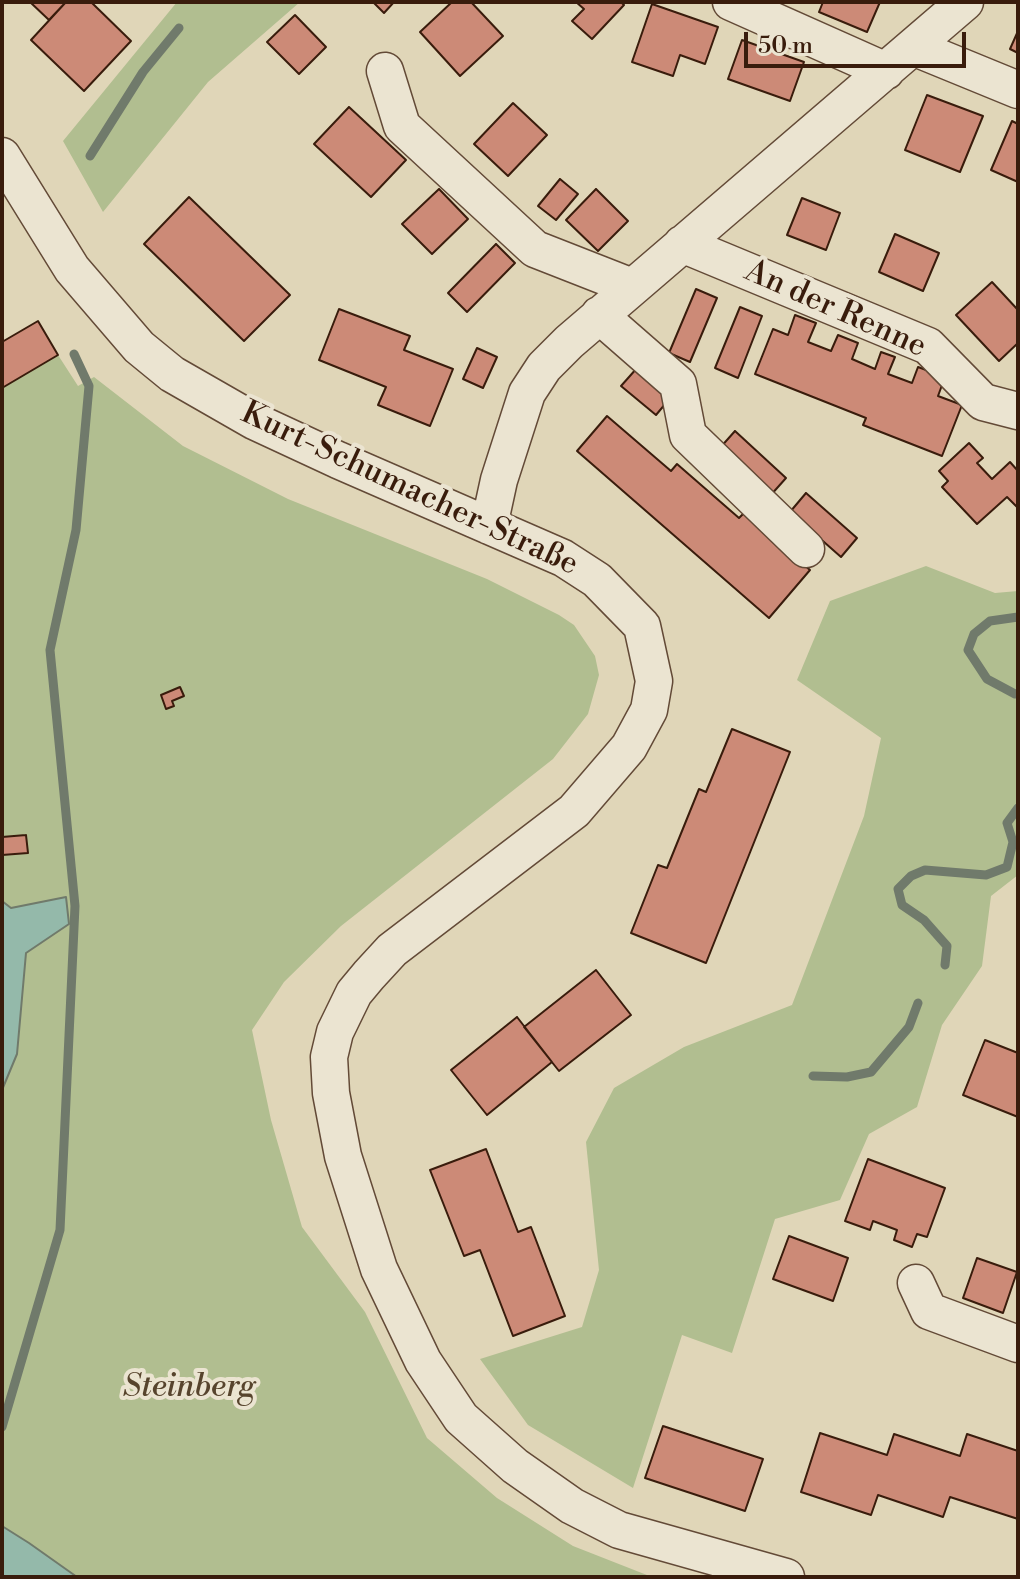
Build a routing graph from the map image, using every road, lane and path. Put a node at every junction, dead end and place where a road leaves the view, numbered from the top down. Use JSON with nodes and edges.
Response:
{"nodes":[{"id":1,"x":731,"y":2,"type":"edge"},
{"id":2,"x":965,"y":2,"type":"edge"},
{"id":3,"x":913,"y":47,"type":"junction"},
{"id":4,"x":385,"y":71,"type":"dead end"},
{"id":5,"x":886,"y":71,"type":"junction"},
{"id":6,"x":1018,"y":90,"type":"edge"},
{"id":7,"x":2,"y":156,"type":"edge"},
{"id":8,"x":682,"y":244,"type":"junction"},
{"id":9,"x":632,"y":287,"type":"junction"},
{"id":10,"x":599,"y":315,"type":"junction"},
{"id":11,"x":1018,"y":411,"type":"edge"},
{"id":12,"x":489,"y":526,"type":"junction"},
{"id":13,"x":806,"y":549,"type":"dead end"},
{"id":14,"x":916,"y":1283,"type":"dead end"},
{"id":15,"x":1018,"y":1344,"type":"edge"},
{"id":16,"x":786,"y":1577,"type":"edge"}],
"edges":[{"from":1,"to":5,"type":"street"},
{"from":2,"to":3,"type":"street"},
{"from":3,"to":5,"type":"street"},
{"from":3,"to":6,"type":"street"},
{"from":4,"to":9,"type":"street"},
{"from":5,"to":8,"type":"street"},
{"from":7,"to":12,"type":"street","name":"Kurt-Schumacher-Straße"},
{"from":8,"to":9,"type":"street"},
{"from":8,"to":11,"type":"street","name":"An der Renne"},
{"from":9,"to":10,"type":"street"},
{"from":10,"to":12,"type":"street"},
{"from":10,"to":13,"type":"street"},
{"from":12,"to":16,"type":"street","name":"Kurt-Schumacher-Straße"},
{"from":14,"to":15,"type":"street"}]}
